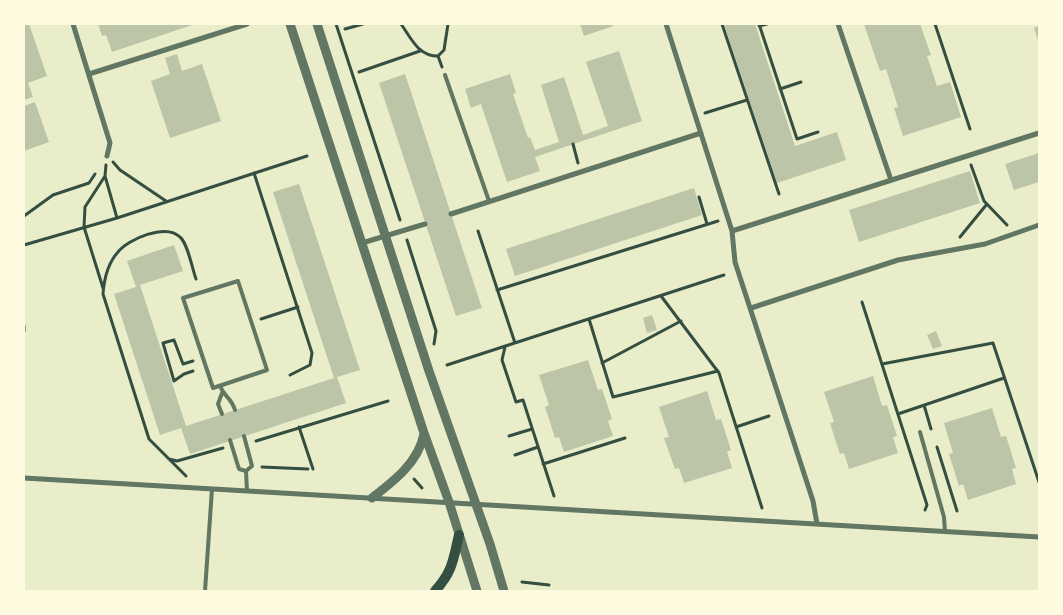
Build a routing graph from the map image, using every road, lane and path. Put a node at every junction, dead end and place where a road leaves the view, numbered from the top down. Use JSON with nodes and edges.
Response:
{"nodes":[{"id":1,"x":73,"y":24,"type":"edge"},
{"id":2,"x":247,"y":24,"type":"edge"},
{"id":3,"x":290,"y":24,"type":"edge"},
{"id":4,"x":317,"y":24,"type":"edge"},
{"id":5,"x":336,"y":24,"type":"edge"},
{"id":6,"x":363,"y":24,"type":"edge"},
{"id":7,"x":401,"y":24,"type":"edge"},
{"id":8,"x":448,"y":24,"type":"edge"},
{"id":9,"x":666,"y":24,"type":"edge"},
{"id":10,"x":722,"y":24,"type":"edge"},
{"id":11,"x":767,"y":24,"type":"edge"},
{"id":12,"x":838,"y":24,"type":"edge"},
{"id":13,"x":935,"y":24,"type":"edge"},
{"id":14,"x":759,"y":25,"type":"edge"},
{"id":15,"x":345,"y":28,"type":"dead end"},
{"id":16,"x":420,"y":51,"type":"junction"},
{"id":17,"x":359,"y":72,"type":"dead end"},
{"id":18,"x":89,"y":74,"type":"junction"},
{"id":19,"x":445,"y":75,"type":"dead end"},
{"id":20,"x":801,"y":82,"type":"dead end"},
{"id":21,"x":780,"y":89,"type":"junction"},
{"id":22,"x":747,"y":100,"type":"junction"},
{"id":23,"x":705,"y":113,"type":"dead end"},
{"id":24,"x":970,"y":129,"type":"dead end"},
{"id":25,"x":818,"y":132,"type":"dead end"},
{"id":26,"x":701,"y":133,"type":"junction"},
{"id":27,"x":1039,"y":133,"type":"edge"},
{"id":28,"x":573,"y":144,"type":"dead end"},
{"id":29,"x":108,"y":156,"type":"junction"},
{"id":30,"x":307,"y":156,"type":"dead end"},
{"id":31,"x":578,"y":163,"type":"dead end"},
{"id":32,"x":971,"y":165,"type":"dead end"},
{"id":33,"x":254,"y":173,"type":"junction"},
{"id":34,"x":95,"y":174,"type":"dead end"},
{"id":35,"x":105,"y":176,"type":"junction"},
{"id":36,"x":891,"y":180,"type":"junction"},
{"id":37,"x":779,"y":194,"type":"dead end"},
{"id":38,"x":699,"y":198,"type":"dead end"},
{"id":39,"x":167,"y":201,"type":"junction"},
{"id":40,"x":489,"y":201,"type":"junction"},
{"id":41,"x":987,"y":204,"type":"junction"},
{"id":42,"x":451,"y":214,"type":"dead end"},
{"id":43,"x":24,"y":216,"type":"edge"},
{"id":44,"x":399,"y":217,"type":"dead end"},
{"id":45,"x":117,"y":218,"type":"junction"},
{"id":46,"x":718,"y":221,"type":"dead end"},
{"id":47,"x":425,"y":224,"type":"dead end"},
{"id":48,"x":707,"y":224,"type":"junction"},
{"id":49,"x":1007,"y":225,"type":"dead end"},
{"id":50,"x":1039,"y":225,"type":"edge"},
{"id":51,"x":84,"y":227,"type":"junction"},
{"id":52,"x":478,"y":230,"type":"dead end"},
{"id":53,"x":732,"y":231,"type":"junction"},
{"id":54,"x":385,"y":235,"type":"junction"},
{"id":55,"x":958,"y":239,"type":"dead end"},
{"id":56,"x":362,"y":242,"type":"junction"},
{"id":57,"x":408,"y":244,"type":"dead end"},
{"id":58,"x":24,"y":245,"type":"edge"},
{"id":59,"x":724,"y":275,"type":"dead end"},
{"id":60,"x":196,"y":280,"type":"dead end"},
{"id":61,"x":103,"y":288,"type":"junction"},
{"id":62,"x":497,"y":290,"type":"junction"},
{"id":63,"x":661,"y":296,"type":"junction"},
{"id":64,"x":862,"y":302,"type":"dead end"},
{"id":65,"x":298,"y":307,"type":"junction"},
{"id":66,"x":750,"y":308,"type":"junction"},
{"id":67,"x":589,"y":319,"type":"junction"},
{"id":68,"x":681,"y":321,"type":"junction"},
{"id":69,"x":251,"y":322,"type":"junction"},
{"id":70,"x":24,"y":326,"type":"edge"},
{"id":71,"x":24,"y":331,"type":"edge"},
{"id":72,"x":515,"y":343,"type":"junction"},
{"id":73,"x":505,"y":346,"type":"junction"},
{"id":74,"x":433,"y":347,"type":"dead end"},
{"id":75,"x":203,"y":358,"type":"junction"},
{"id":76,"x":602,"y":363,"type":"junction"},
{"id":77,"x":882,"y":364,"type":"junction"},
{"id":78,"x":447,"y":365,"type":"dead end"},
{"id":79,"x":193,"y":371,"type":"dead end"},
{"id":80,"x":718,"y":371,"type":"junction"},
{"id":81,"x":290,"y":375,"type":"dead end"},
{"id":82,"x":1004,"y":378,"type":"junction"},
{"id":83,"x":220,"y":386,"type":"junction"},
{"id":84,"x":222,"y":393,"type":"junction"},
{"id":85,"x":388,"y":401,"type":"dead end"},
{"id":86,"x":924,"y":405,"type":"junction"},
{"id":87,"x":235,"y":410,"type":"dead end"},
{"id":88,"x":222,"y":414,"type":"dead end"},
{"id":89,"x":898,"y":414,"type":"junction"},
{"id":90,"x":769,"y":416,"type":"dead end"},
{"id":91,"x":299,"y":427,"type":"junction"},
{"id":92,"x":736,"y":427,"type":"junction"},
{"id":93,"x":532,"y":429,"type":"junction"},
{"id":94,"x":920,"y":432,"type":"dead end"},
{"id":95,"x":932,"y":432,"type":"dead end"},
{"id":96,"x":424,"y":434,"type":"junction"},
{"id":97,"x":244,"y":436,"type":"dead end"},
{"id":98,"x":509,"y":436,"type":"dead end"},
{"id":99,"x":625,"y":438,"type":"dead end"},
{"id":100,"x":230,"y":440,"type":"dead end"},
{"id":101,"x":253,"y":441,"type":"dead end"},
{"id":102,"x":935,"y":441,"type":"dead end"},
{"id":103,"x":538,"y":447,"type":"junction"},
{"id":104,"x":225,"y":448,"type":"dead end"},
{"id":105,"x":515,"y":455,"type":"dead end"},
{"id":106,"x":169,"y":459,"type":"junction"},
{"id":107,"x":543,"y":464,"type":"junction"},
{"id":108,"x":261,"y":467,"type":"dead end"},
{"id":109,"x":308,"y":469,"type":"dead end"},
{"id":110,"x":313,"y":469,"type":"dead end"},
{"id":111,"x":246,"y":471,"type":"junction"},
{"id":112,"x":410,"y":474,"type":"dead end"},
{"id":113,"x":186,"y":476,"type":"dead end"},
{"id":114,"x":24,"y":478,"type":"edge"},
{"id":115,"x":1039,"y":482,"type":"edge"},
{"id":116,"x":422,"y":488,"type":"dead end"},
{"id":117,"x":212,"y":489,"type":"junction"},
{"id":118,"x":247,"y":491,"type":"junction"},
{"id":119,"x":554,"y":496,"type":"dead end"},
{"id":120,"x":372,"y":498,"type":"junction"},
{"id":121,"x":449,"y":502,"type":"junction"},
{"id":122,"x":476,"y":504,"type":"junction"},
{"id":123,"x":762,"y":508,"type":"dead end"},
{"id":124,"x":925,"y":510,"type":"dead end"},
{"id":125,"x":957,"y":511,"type":"dead end"},
{"id":126,"x":817,"y":524,"type":"junction"},
{"id":127,"x":945,"y":532,"type":"junction"},
{"id":128,"x":460,"y":535,"type":"junction"},
{"id":129,"x":1039,"y":537,"type":"edge"},
{"id":130,"x":522,"y":582,"type":"dead end"},
{"id":131,"x":549,"y":585,"type":"dead end"},
{"id":132,"x":205,"y":591,"type":"edge"},
{"id":133,"x":435,"y":591,"type":"edge"},
{"id":134,"x":477,"y":591,"type":"edge"},
{"id":135,"x":504,"y":591,"type":"edge"}],
"edges":[{"from":1,"to":18,"type":"street"},
{"from":2,"to":18,"type":"street"},
{"from":3,"to":56,"type":"street"},
{"from":4,"to":54,"type":"street"},
{"from":5,"to":44,"type":"path"},
{"from":6,"to":15,"type":"path"},
{"from":7,"to":16,"type":"path"},
{"from":8,"to":16,"type":"path"},
{"from":9,"to":26,"type":"street"},
{"from":10,"to":22,"type":"path"},
{"from":11,"to":14,"type":"path"},
{"from":12,"to":36,"type":"street"},
{"from":13,"to":24,"type":"path"},
{"from":14,"to":21,"type":"path"},
{"from":16,"to":17,"type":"path"},
{"from":18,"to":29,"type":"street"},
{"from":19,"to":40,"type":"lane"},
{"from":20,"to":21,"type":"path"},
{"from":21,"to":25,"type":"path"},
{"from":22,"to":23,"type":"path"},
{"from":22,"to":37,"type":"path"},
{"from":26,"to":40,"type":"street"},
{"from":26,"to":53,"type":"street"},
{"from":27,"to":36,"type":"street"},
{"from":28,"to":31,"type":"path"},
{"from":29,"to":35,"type":"path"},
{"from":29,"to":39,"type":"path"},
{"from":30,"to":33,"type":"path"},
{"from":32,"to":41,"type":"path"},
{"from":33,"to":39,"type":"path"},
{"from":33,"to":65,"type":"path"},
{"from":34,"to":43,"type":"path"},
{"from":35,"to":45,"type":"path"},
{"from":35,"to":51,"type":"path"},
{"from":36,"to":53,"type":"street"},
{"from":38,"to":48,"type":"path"},
{"from":39,"to":45,"type":"path"},
{"from":40,"to":42,"type":"street"},
{"from":41,"to":49,"type":"path"},
{"from":41,"to":55,"type":"path"},
{"from":45,"to":51,"type":"path"},
{"from":46,"to":48,"type":"path"},
{"from":47,"to":54,"type":"street"},
{"from":48,"to":62,"type":"path"},
{"from":50,"to":66,"type":"street"},
{"from":51,"to":58,"type":"path"},
{"from":51,"to":61,"type":"path"},
{"from":52,"to":62,"type":"path"},
{"from":53,"to":66,"type":"street"},
{"from":54,"to":56,"type":"street"},
{"from":54,"to":122,"type":"street"},
{"from":56,"to":96,"type":"street"},
{"from":57,"to":74,"type":"path"},
{"from":59,"to":63,"type":"path"},
{"from":60,"to":61,"type":"path"},
{"from":61,"to":106,"type":"path"},
{"from":62,"to":72,"type":"path"},
{"from":63,"to":67,"type":"path"},
{"from":63,"to":68,"type":"path"},
{"from":64,"to":77,"type":"path"},
{"from":65,"to":69,"type":"path"},
{"from":65,"to":81,"type":"path"},
{"from":66,"to":126,"type":"street"},
{"from":67,"to":72,"type":"path"},
{"from":67,"to":76,"type":"path"},
{"from":68,"to":76,"type":"path"},
{"from":68,"to":80,"type":"path"},
{"from":69,"to":75,"type":"lane"},
{"from":69,"to":83,"type":"lane"},
{"from":70,"to":71,"type":"path"},
{"from":72,"to":73,"type":"path"},
{"from":73,"to":78,"type":"path"},
{"from":73,"to":93,"type":"path"},
{"from":75,"to":79,"type":"path"},
{"from":75,"to":83,"type":"lane"},
{"from":76,"to":80,"type":"path"},
{"from":77,"to":82,"type":"path"},
{"from":77,"to":89,"type":"path"},
{"from":80,"to":92,"type":"path"},
{"from":82,"to":86,"type":"path"},
{"from":82,"to":115,"type":"path"},
{"from":83,"to":84,"type":"lane"},
{"from":84,"to":87,"type":"lane"},
{"from":84,"to":88,"type":"lane"},
{"from":85,"to":91,"type":"path"},
{"from":86,"to":89,"type":"path"},
{"from":86,"to":95,"type":"path"},
{"from":89,"to":124,"type":"path"},
{"from":90,"to":92,"type":"path"},
{"from":91,"to":101,"type":"path"},
{"from":91,"to":110,"type":"path"},
{"from":92,"to":123,"type":"path"},
{"from":93,"to":98,"type":"path"},
{"from":93,"to":103,"type":"path"},
{"from":94,"to":127,"type":"lane"},
{"from":96,"to":120,"type":"street"},
{"from":96,"to":121,"type":"street"},
{"from":97,"to":111,"type":"lane"},
{"from":99,"to":107,"type":"path"},
{"from":100,"to":111,"type":"lane"},
{"from":102,"to":125,"type":"path"},
{"from":103,"to":105,"type":"path"},
{"from":103,"to":107,"type":"path"},
{"from":104,"to":106,"type":"path"},
{"from":106,"to":113,"type":"path"},
{"from":107,"to":119,"type":"path"},
{"from":108,"to":109,"type":"path"},
{"from":111,"to":118,"type":"lane"},
{"from":112,"to":116,"type":"path"},
{"from":114,"to":117,"type":"street"},
{"from":117,"to":118,"type":"street"},
{"from":117,"to":132,"type":"lane"},
{"from":118,"to":120,"type":"street"},
{"from":120,"to":121,"type":"street"},
{"from":121,"to":122,"type":"street"},
{"from":121,"to":128,"type":"street"},
{"from":122,"to":126,"type":"street"},
{"from":122,"to":135,"type":"street"},
{"from":126,"to":127,"type":"street"},
{"from":127,"to":129,"type":"street"},
{"from":128,"to":133,"type":"main road"},
{"from":128,"to":134,"type":"street"},
{"from":130,"to":131,"type":"path"}]}
